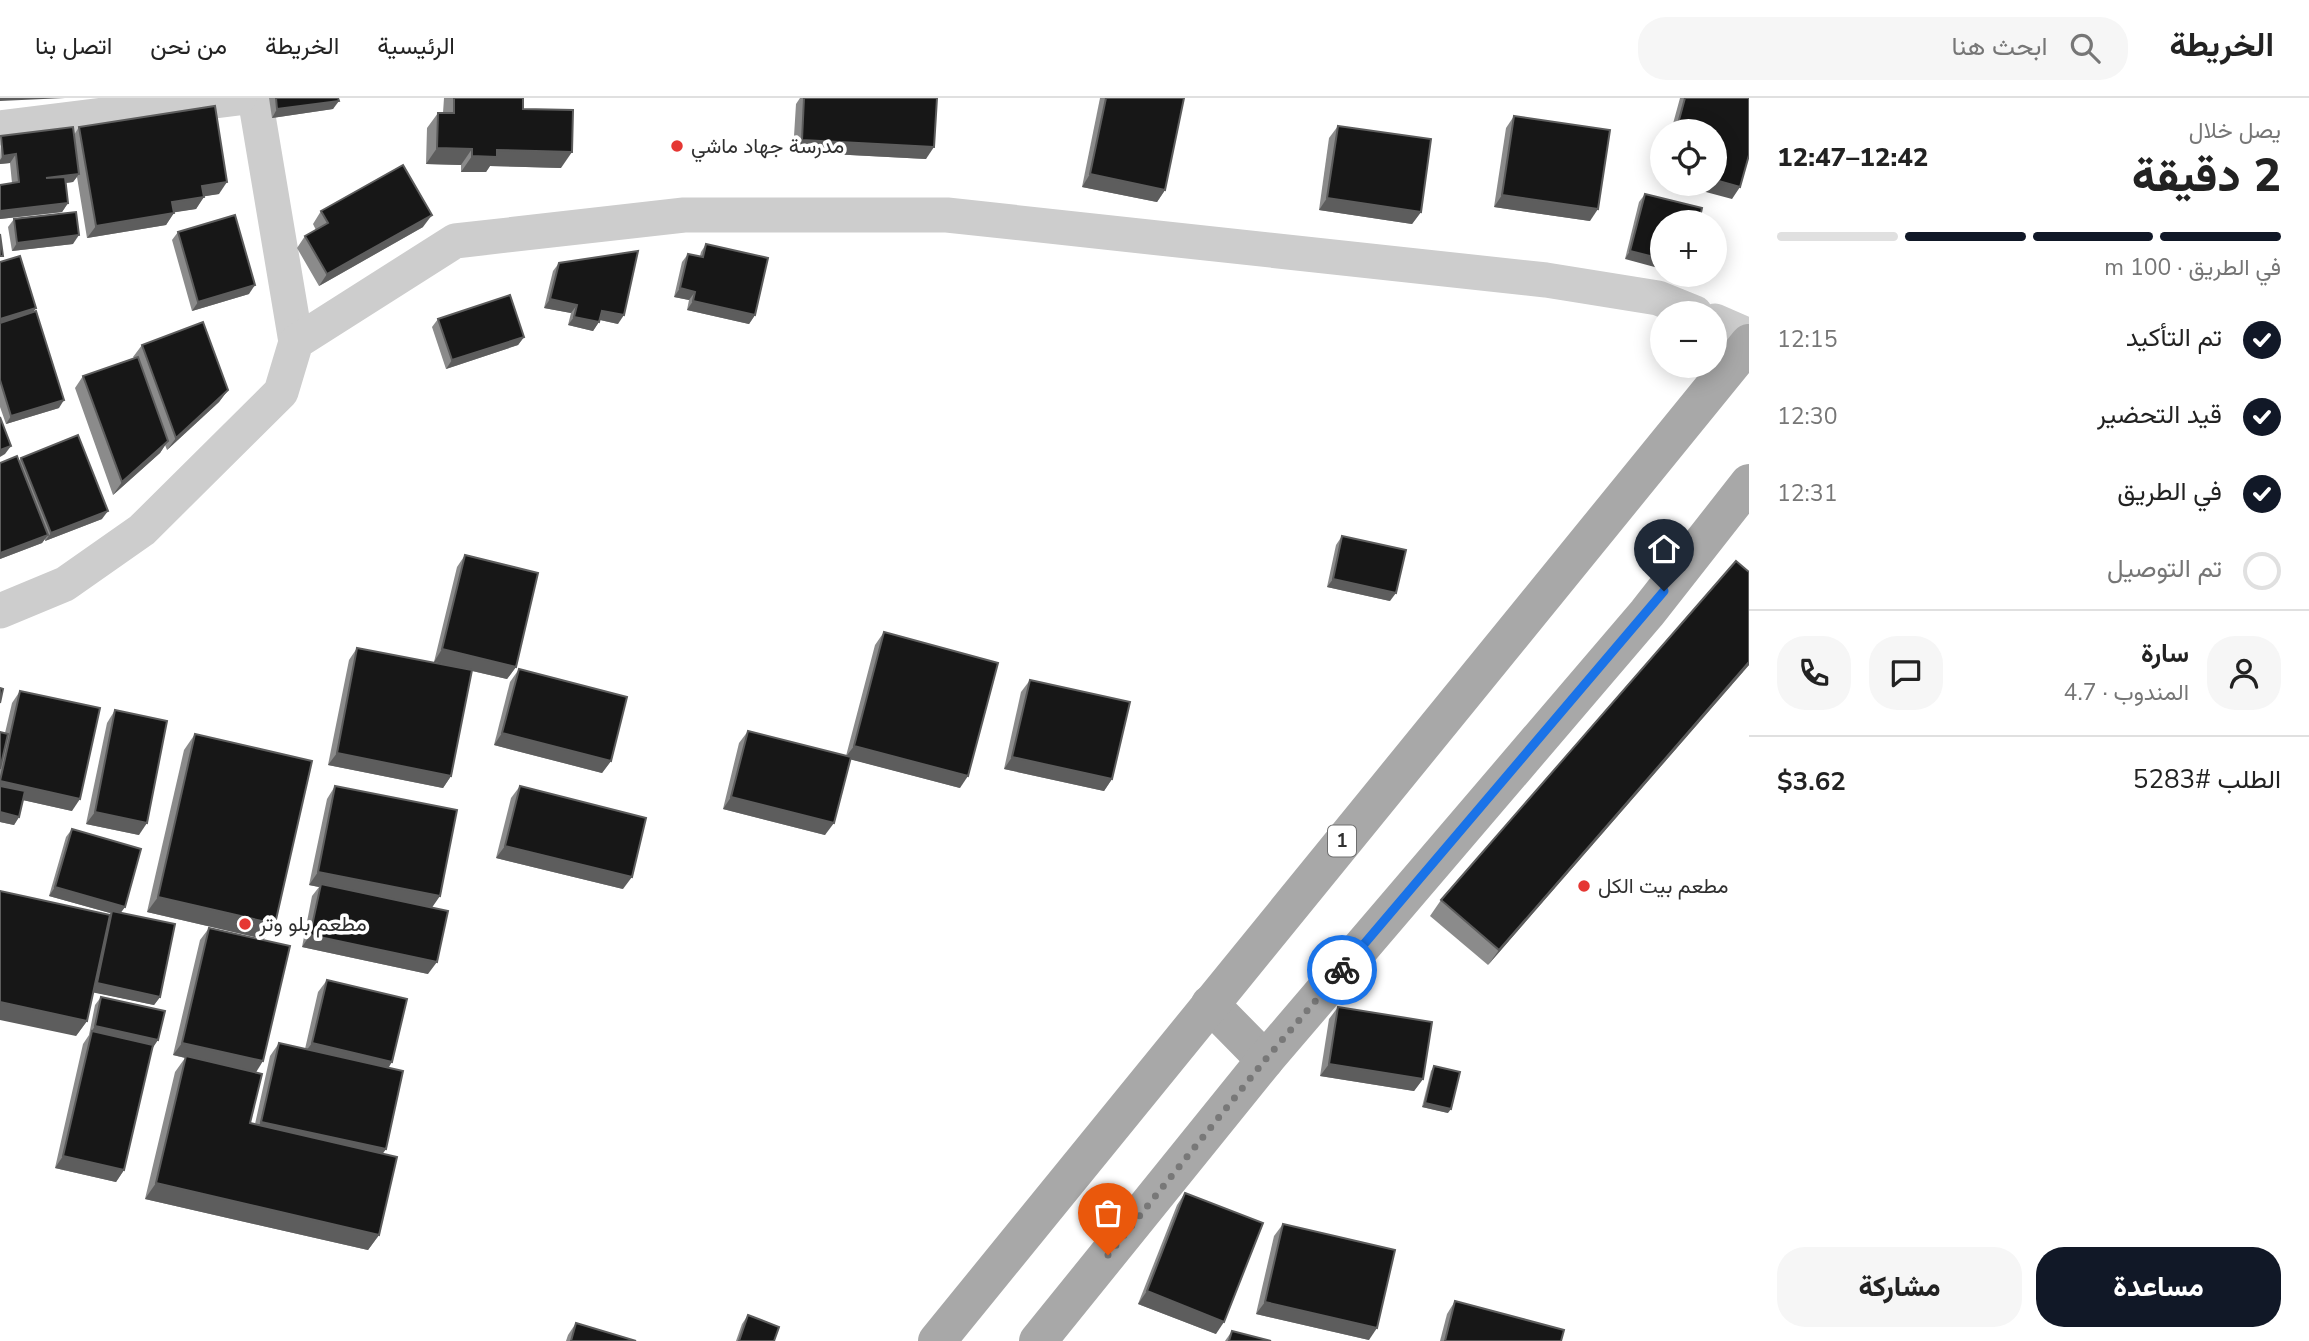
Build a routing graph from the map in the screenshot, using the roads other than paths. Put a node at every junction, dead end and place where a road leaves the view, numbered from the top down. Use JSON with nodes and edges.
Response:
{"nodes":[{"id":1,"x":239,"y":98,"type":"edge"},
{"id":2,"x":255,"y":98,"type":"edge"},
{"id":3,"x":0,"y":128,"type":"edge"},
{"id":4,"x":1665,"y":301,"type":"edge"},
{"id":5,"x":1727,"y":326,"type":"edge"},
{"id":6,"x":1749,"y":336,"type":"edge"},
{"id":7,"x":296,"y":342,"type":"junction"},
{"id":8,"x":1749,"y":343,"type":"edge"},
{"id":9,"x":1749,"y":483,"type":"edge"},
{"id":10,"x":0,"y":611,"type":"edge"},
{"id":11,"x":1210,"y":1004,"type":"junction"},
{"id":12,"x":1265,"y":1060,"type":"junction"},
{"id":13,"x":937,"y":1341,"type":"edge"},
{"id":14,"x":1038,"y":1341,"type":"edge"}],
"edges":[{"from":1,"to":3,"type":"street"},
{"from":2,"to":7,"type":"street"},
{"from":4,"to":7,"type":"street"},
{"from":5,"to":6,"type":"street"},
{"from":7,"to":10,"type":"street"},
{"from":8,"to":11,"type":"main road","number":"1"},
{"from":9,"to":12,"type":"main road"},
{"from":11,"to":12,"type":"main road"},
{"from":11,"to":13,"type":"main road","number":"1"},
{"from":12,"to":14,"type":"main road"}]}
